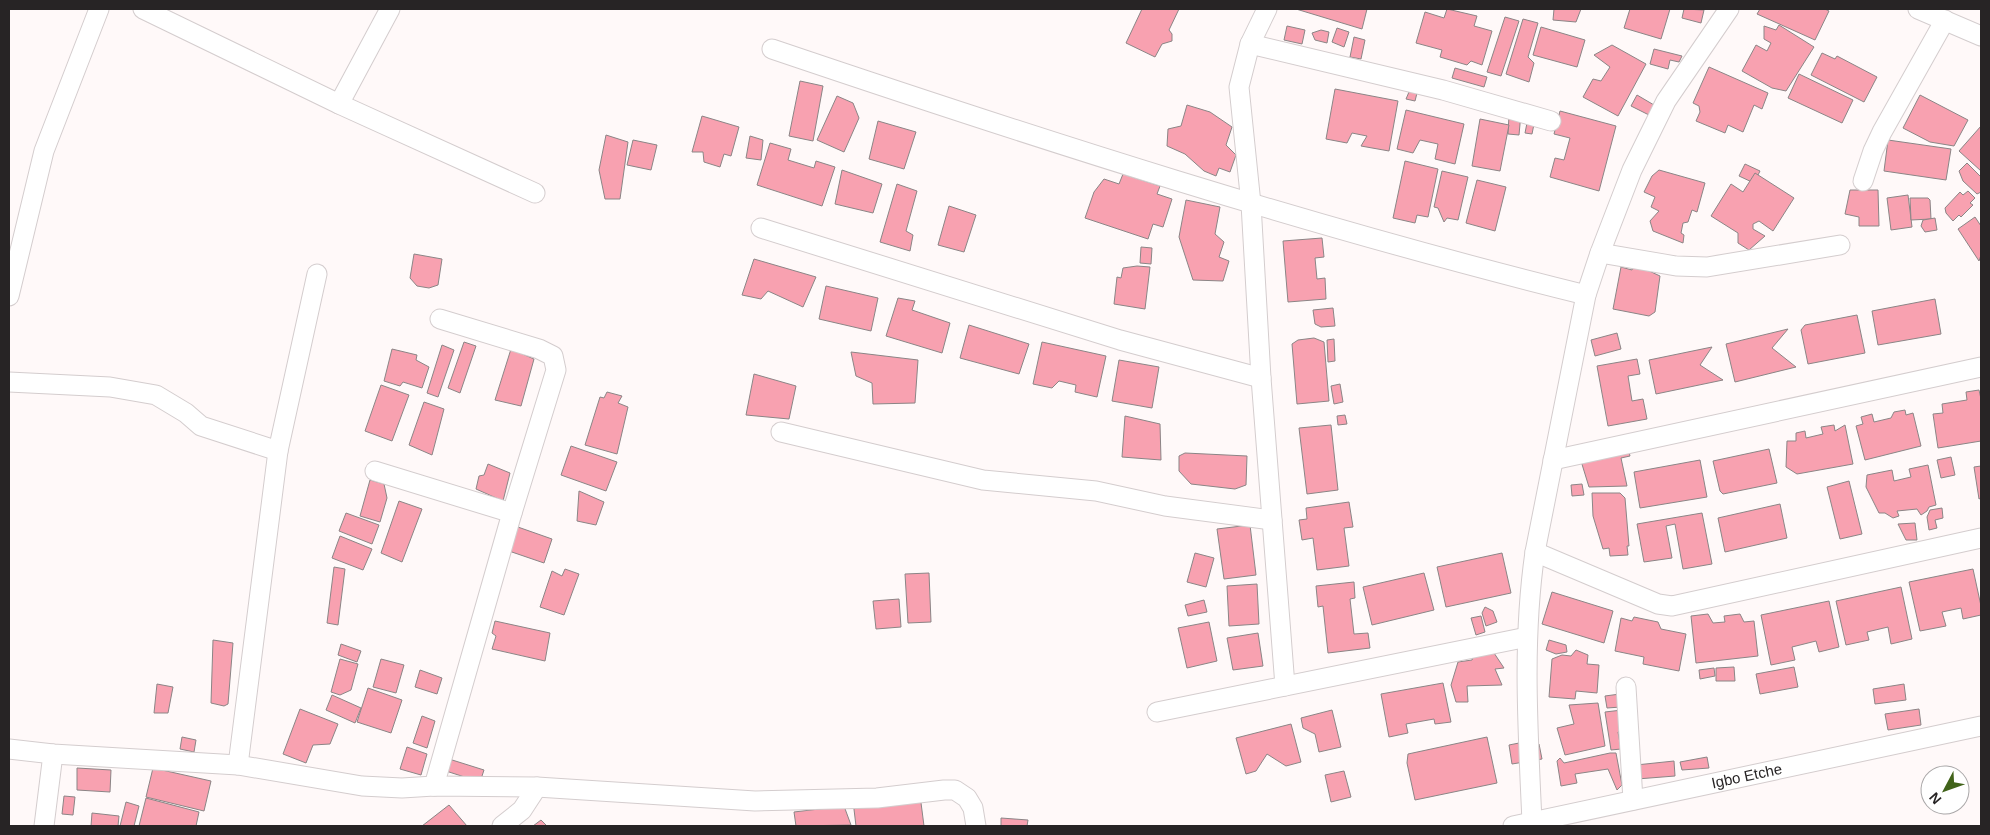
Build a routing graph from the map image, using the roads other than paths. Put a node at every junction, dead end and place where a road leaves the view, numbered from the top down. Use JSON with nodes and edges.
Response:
{"nodes":[{"id":1,"x":99,"y":9,"type":"edge"},
{"id":2,"x":142,"y":9,"type":"edge"},
{"id":3,"x":390,"y":9,"type":"edge"},
{"id":4,"x":1729,"y":9,"type":"edge"},
{"id":5,"x":1918,"y":9,"type":"edge"},
{"id":6,"x":1263,"y":10,"type":"edge"},
{"id":7,"x":1945,"y":20,"type":"junction"},
{"id":8,"x":1981,"y":36,"type":"edge"},
{"id":9,"x":1250,"y":44,"type":"junction"},
{"id":10,"x":772,"y":49,"type":"dead end"},
{"id":11,"x":340,"y":104,"type":"junction"},
{"id":12,"x":1551,"y":122,"type":"dead end"},
{"id":13,"x":1863,"y":181,"type":"dead end"},
{"id":14,"x":535,"y":193,"type":"dead end"},
{"id":15,"x":1251,"y":204,"type":"junction"},
{"id":16,"x":761,"y":228,"type":"dead end"},
{"id":17,"x":1840,"y":245,"type":"dead end"},
{"id":18,"x":1600,"y":253,"type":"junction"},
{"id":19,"x":317,"y":274,"type":"dead end"},
{"id":20,"x":9,"y":296,"type":"edge"},
{"id":21,"x":1586,"y":296,"type":"junction"},
{"id":22,"x":440,"y":319,"type":"dead end"},
{"id":23,"x":1981,"y":367,"type":"edge"},
{"id":24,"x":1261,"y":378,"type":"junction"},
{"id":25,"x":9,"y":382,"type":"edge"},
{"id":26,"x":781,"y":432,"type":"dead end"},
{"id":27,"x":278,"y":451,"type":"junction"},
{"id":28,"x":1552,"y":460,"type":"junction"},
{"id":29,"x":375,"y":471,"type":"dead end"},
{"id":30,"x":512,"y":513,"type":"junction"},
{"id":31,"x":1272,"y":520,"type":"junction"},
{"id":32,"x":1981,"y":538,"type":"edge"},
{"id":33,"x":1535,"y":552,"type":"junction"},
{"id":34,"x":1527,"y":637,"type":"junction"},
{"id":35,"x":1285,"y":686,"type":"junction"},
{"id":36,"x":1626,"y":687,"type":"dead end"},
{"id":37,"x":1157,"y":712,"type":"dead end"},
{"id":38,"x":1981,"y":726,"type":"edge"},
{"id":39,"x":9,"y":749,"type":"edge"},
{"id":40,"x":53,"y":754,"type":"junction"},
{"id":41,"x":238,"y":765,"type":"junction"},
{"id":42,"x":434,"y":786,"type":"junction"},
{"id":43,"x":537,"y":787,"type":"junction"},
{"id":44,"x":1633,"y":800,"type":"junction"},
{"id":45,"x":1532,"y":822,"type":"junction"},
{"id":46,"x":44,"y":826,"type":"edge"},
{"id":47,"x":502,"y":826,"type":"edge"},
{"id":48,"x":976,"y":826,"type":"edge"},
{"id":49,"x":1513,"y":826,"type":"edge"}],
"edges":[{"from":1,"to":20,"type":"street"},
{"from":2,"to":11,"type":"street"},
{"from":3,"to":11,"type":"street"},
{"from":4,"to":18,"type":"street"},
{"from":5,"to":7,"type":"street"},
{"from":6,"to":9,"type":"street"},
{"from":7,"to":8,"type":"street"},
{"from":7,"to":13,"type":"street"},
{"from":9,"to":12,"type":"street"},
{"from":9,"to":15,"type":"street"},
{"from":10,"to":15,"type":"street"},
{"from":11,"to":14,"type":"street"},
{"from":15,"to":21,"type":"street"},
{"from":15,"to":24,"type":"street"},
{"from":16,"to":24,"type":"street"},
{"from":17,"to":18,"type":"street"},
{"from":18,"to":21,"type":"street"},
{"from":19,"to":27,"type":"street"},
{"from":21,"to":28,"type":"street"},
{"from":22,"to":30,"type":"street"},
{"from":23,"to":28,"type":"street"},
{"from":24,"to":31,"type":"street"},
{"from":25,"to":27,"type":"street"},
{"from":26,"to":31,"type":"street"},
{"from":27,"to":41,"type":"street"},
{"from":28,"to":33,"type":"street"},
{"from":29,"to":30,"type":"street"},
{"from":30,"to":42,"type":"street"},
{"from":31,"to":35,"type":"street"},
{"from":32,"to":33,"type":"street"},
{"from":33,"to":34,"type":"street"},
{"from":34,"to":35,"type":"street"},
{"from":34,"to":45,"type":"street"},
{"from":35,"to":37,"type":"street"},
{"from":36,"to":44,"type":"street"},
{"from":38,"to":44,"type":"street","name":"Igbo Etche"},
{"from":39,"to":40,"type":"street"},
{"from":40,"to":41,"type":"street"},
{"from":40,"to":46,"type":"street"},
{"from":41,"to":42,"type":"street"},
{"from":42,"to":43,"type":"street"},
{"from":43,"to":47,"type":"street"},
{"from":43,"to":48,"type":"street"},
{"from":44,"to":45,"type":"street","name":"Igbo Etche"},
{"from":45,"to":49,"type":"street","name":"Igbo Etche"}]}
